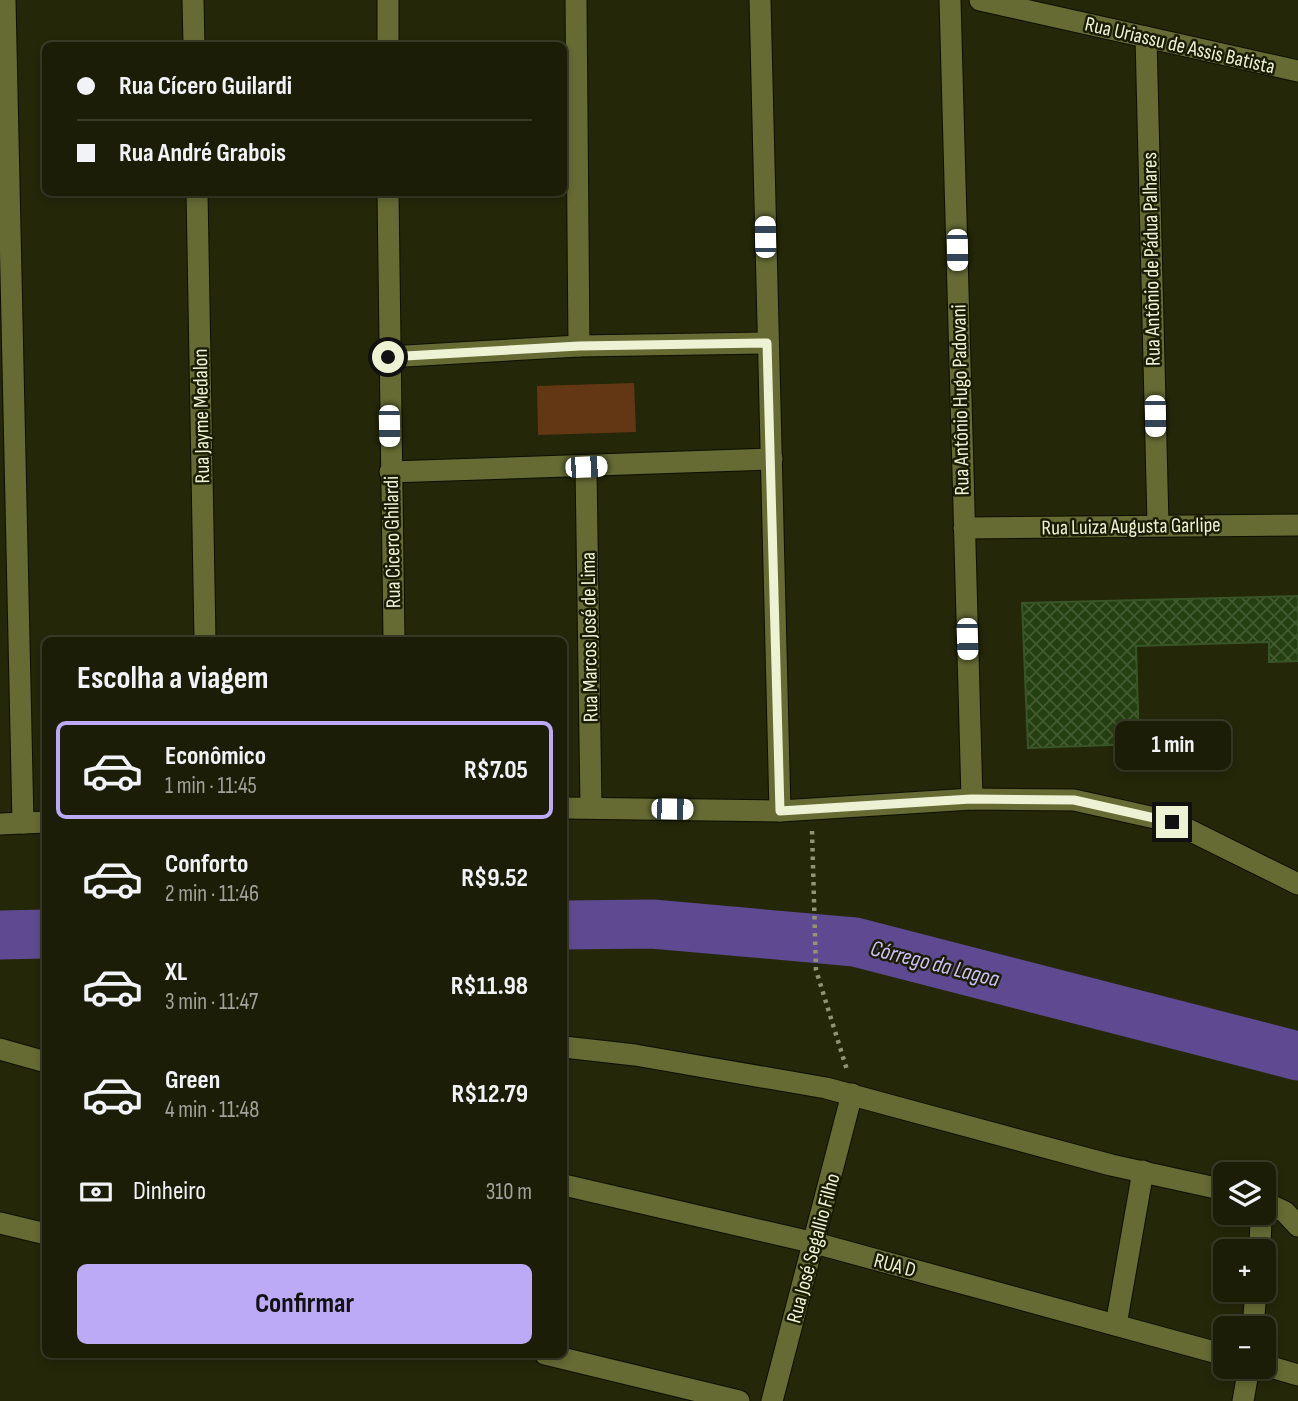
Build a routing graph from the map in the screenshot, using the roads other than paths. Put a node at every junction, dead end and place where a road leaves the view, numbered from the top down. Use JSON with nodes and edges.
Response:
{"nodes":[{"id":1,"x":5,"y":0,"type":"edge"},
{"id":2,"x":193,"y":0,"type":"edge"},
{"id":3,"x":388,"y":0,"type":"edge"},
{"id":4,"x":576,"y":0,"type":"edge"},
{"id":5,"x":760,"y":0,"type":"edge"},
{"id":6,"x":950,"y":0,"type":"edge"},
{"id":7,"x":980,"y":0,"type":"edge"},
{"id":8,"x":1146,"y":37,"type":"junction"},
{"id":9,"x":194,"y":42,"type":"edge"},
{"id":10,"x":388,"y":42,"type":"edge"},
{"id":11,"x":1298,"y":71,"type":"edge"},
{"id":12,"x":197,"y":196,"type":"edge"},
{"id":13,"x":388,"y":196,"type":"edge"},
{"id":14,"x":767,"y":343,"type":"junction"},
{"id":15,"x":579,"y":346,"type":"junction"},
{"id":16,"x":388,"y":357,"type":"junction"},
{"id":17,"x":6,"y":359,"type":"edge"},
{"id":18,"x":772,"y":459,"type":"junction"},
{"id":19,"x":586,"y":467,"type":"junction"},
{"id":20,"x":390,"y":472,"type":"junction"},
{"id":21,"x":7,"y":474,"type":"edge"},
{"id":22,"x":1158,"y":524,"type":"junction"},
{"id":23,"x":1298,"y":525,"type":"edge"},
{"id":24,"x":964,"y":528,"type":"junction"},
{"id":25,"x":205,"y":637,"type":"edge"},
{"id":26,"x":394,"y":637,"type":"edge"},
{"id":27,"x":971,"y":799,"type":"junction"},
{"id":28,"x":592,"y":807,"type":"junction"},
{"id":29,"x":567,"y":808,"type":"edge"},
{"id":30,"x":780,"y":811,"type":"junction"},
{"id":31,"x":42,"y":822,"type":"edge"},
{"id":32,"x":23,"y":823,"type":"junction"},
{"id":33,"x":0,"y":824,"type":"edge"},
{"id":34,"x":1298,"y":884,"type":"edge"},
{"id":35,"x":567,"y":1047,"type":"edge"},
{"id":36,"x":0,"y":1049,"type":"edge"},
{"id":37,"x":42,"y":1061,"type":"edge"},
{"id":38,"x":852,"y":1094,"type":"junction"},
{"id":39,"x":1143,"y":1171,"type":"junction"},
{"id":40,"x":567,"y":1186,"type":"edge"},
{"id":41,"x":1213,"y":1187,"type":"edge"},
{"id":42,"x":1276,"y":1208,"type":"edge"},
{"id":43,"x":0,"y":1223,"type":"edge"},
{"id":44,"x":1298,"y":1226,"type":"edge"},
{"id":45,"x":42,"y":1233,"type":"edge"},
{"id":46,"x":816,"y":1243,"type":"junction"},
{"id":47,"x":1116,"y":1325,"type":"junction"},
{"id":48,"x":1213,"y":1352,"type":"edge"},
{"id":49,"x":561,"y":1358,"type":"edge"},
{"id":50,"x":1276,"y":1369,"type":"edge"},
{"id":51,"x":1298,"y":1376,"type":"edge"},
{"id":52,"x":1247,"y":1379,"type":"edge"},
{"id":53,"x":738,"y":1401,"type":"edge"},
{"id":54,"x":772,"y":1401,"type":"edge"},
{"id":55,"x":1243,"y":1401,"type":"edge"}],
"edges":[{"from":1,"to":17,"type":"street"},
{"from":2,"to":9,"type":"street"},
{"from":3,"to":10,"type":"street"},
{"from":4,"to":15,"type":"street"},
{"from":5,"to":14,"type":"street"},
{"from":6,"to":24,"type":"street","name":"Rua Antônio Hugo Padovani"},
{"from":7,"to":8,"type":"street","name":"Rua Uriassu de Assis Batista"},
{"from":8,"to":11,"type":"street","name":"Rua Uriassu de Assis Batista"},
{"from":8,"to":22,"type":"street","name":"Rua Antônio de Pádua Palhares"},
{"from":12,"to":25,"type":"street","name":"Rua Jayme Medalon"},
{"from":13,"to":16,"type":"street","name":"Rua Cicero Ghilardi"},
{"from":14,"to":15,"type":"street"},
{"from":14,"to":18,"type":"street"},
{"from":15,"to":16,"type":"street"},
{"from":16,"to":20,"type":"street","name":"Rua Cicero Ghilardi"},
{"from":17,"to":21,"type":"street"},
{"from":18,"to":19,"type":"street"},
{"from":18,"to":30,"type":"street"},
{"from":19,"to":20,"type":"street"},
{"from":19,"to":28,"type":"street","name":"Rua Marcos José de Lima"},
{"from":20,"to":26,"type":"street","name":"Rua Cicero Ghilardi"},
{"from":21,"to":32,"type":"street"},
{"from":22,"to":23,"type":"street","name":"Rua Luiza Augusta Garlipe"},
{"from":22,"to":24,"type":"street","name":"Rua Luiza Augusta Garlipe"},
{"from":24,"to":27,"type":"street","name":"Rua Antônio Hugo Padovani"},
{"from":27,"to":30,"type":"street"},
{"from":27,"to":34,"type":"street"},
{"from":28,"to":29,"type":"street"},
{"from":28,"to":30,"type":"street"},
{"from":31,"to":32,"type":"street"},
{"from":32,"to":33,"type":"street"},
{"from":35,"to":38,"type":"street"},
{"from":36,"to":37,"type":"street"},
{"from":38,"to":39,"type":"street"},
{"from":38,"to":46,"type":"street","name":"Rua José Segallio Filho"},
{"from":39,"to":41,"type":"street"},
{"from":39,"to":47,"type":"street"},
{"from":40,"to":46,"type":"street","name":"RUA D"},
{"from":42,"to":44,"type":"street"},
{"from":43,"to":45,"type":"street"},
{"from":46,"to":47,"type":"street","name":"RUA D"},
{"from":46,"to":54,"type":"street","name":"Rua José Segallio Filho"},
{"from":47,"to":48,"type":"street","name":"RUA D"},
{"from":49,"to":53,"type":"street"},
{"from":50,"to":51,"type":"street"},
{"from":52,"to":55,"type":"street"}]}
